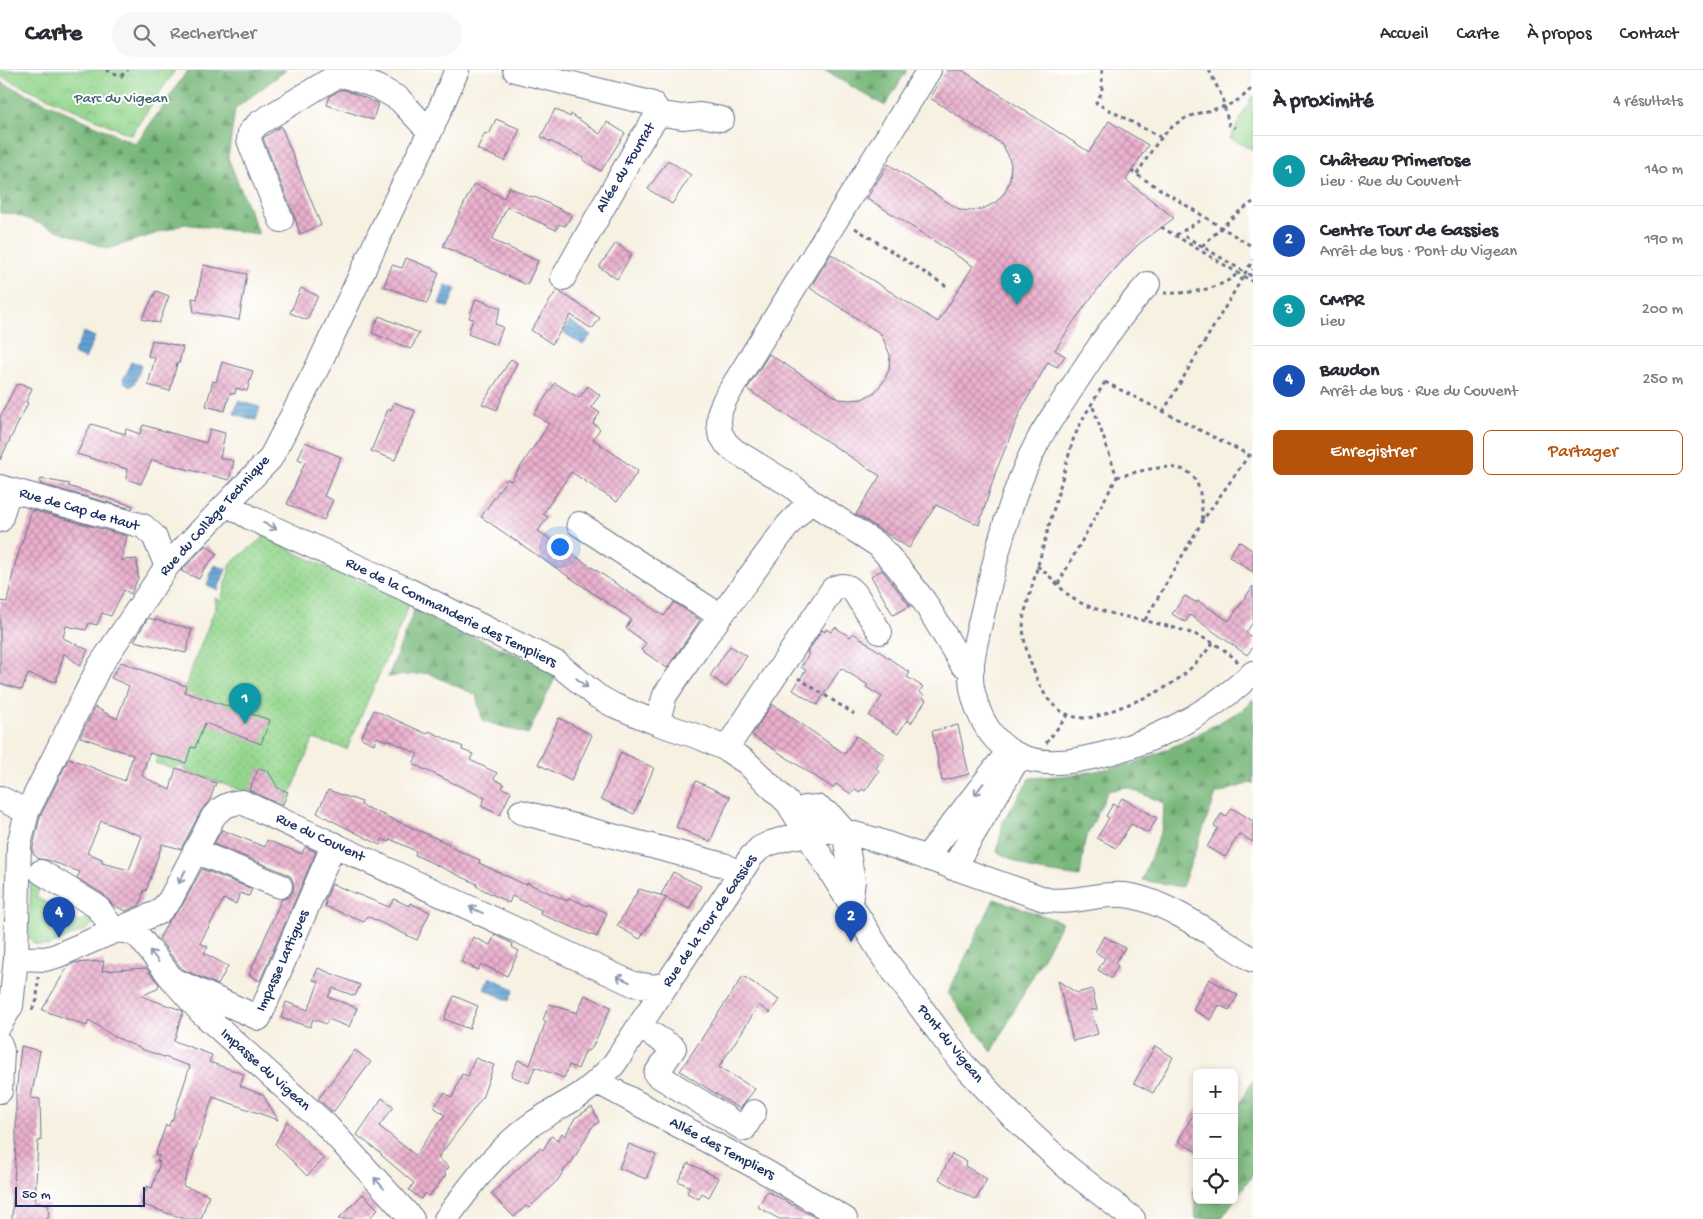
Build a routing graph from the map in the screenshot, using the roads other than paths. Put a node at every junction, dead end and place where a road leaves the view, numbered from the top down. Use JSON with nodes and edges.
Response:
{"nodes":[{"id":1,"x":457,"y":70,"type":"edge"},
{"id":2,"x":515,"y":70,"type":"edge"},
{"id":3,"x":929,"y":70,"type":"edge"},
{"id":4,"x":658,"y":114,"type":"junction"},
{"id":5,"x":722,"y":119,"type":"dead end"},
{"id":6,"x":430,"y":132,"type":"junction"},
{"id":7,"x":281,"y":220,"type":"dead end"},
{"id":8,"x":563,"y":278,"type":"dead end"},
{"id":9,"x":1148,"y":284,"type":"road end"},
{"id":10,"x":5,"y":489,"type":"edge"},
{"id":11,"x":810,"y":501,"type":"junction"},
{"id":12,"x":227,"y":504,"type":"junction"},
{"id":13,"x":0,"y":520,"type":"edge"},
{"id":14,"x":579,"y":524,"type":"dead end"},
{"id":15,"x":168,"y":566,"type":"junction"},
{"id":16,"x":720,"y":616,"type":"junction"},
{"id":17,"x":880,"y":632,"type":"dead end"},
{"id":18,"x":972,"y":668,"type":"junction"},
{"id":19,"x":1251,"y":674,"type":"edge"},
{"id":20,"x":657,"y":723,"type":"junction"},
{"id":21,"x":726,"y":749,"type":"junction"},
{"id":22,"x":1014,"y":754,"type":"junction"},
{"id":23,"x":0,"y":798,"type":"edge"},
{"id":24,"x":27,"y":812,"type":"junction"},
{"id":25,"x":521,"y":812,"type":"dead end"},
{"id":26,"x":844,"y":831,"type":"junction"},
{"id":27,"x":807,"y":834,"type":"junction"},
{"id":28,"x":334,"y":844,"type":"junction"},
{"id":29,"x":195,"y":851,"type":"junction"},
{"id":30,"x":926,"y":858,"type":"junction"},
{"id":31,"x":953,"y":868,"type":"junction"},
{"id":32,"x":41,"y":872,"type":"dead end"},
{"id":33,"x":740,"y":875,"type":"junction"},
{"id":34,"x":280,"y":886,"type":"dead end"},
{"id":35,"x":850,"y":904,"type":"junction"},
{"id":36,"x":116,"y":931,"type":"junction"},
{"id":37,"x":27,"y":958,"type":"junction"},
{"id":38,"x":1253,"y":960,"type":"edge"},
{"id":39,"x":172,"y":979,"type":"junction"},
{"id":40,"x":669,"y":982,"type":"junction"},
{"id":41,"x":0,"y":1024,"type":"edge"},
{"id":42,"x":640,"y":1027,"type":"junction"},
{"id":43,"x":0,"y":1044,"type":"edge"},
{"id":44,"x":598,"y":1082,"type":"junction"},
{"id":45,"x":0,"y":1091,"type":"edge"},
{"id":46,"x":754,"y":1112,"type":"dead end"},
{"id":47,"x":412,"y":1219,"type":"edge"},
{"id":48,"x":446,"y":1219,"type":"edge"},
{"id":49,"x":846,"y":1219,"type":"edge"},
{"id":50,"x":1133,"y":1219,"type":"edge"}],
"edges":[{"from":1,"to":6,"type":"street","name":"Rue du Collège Technique"},
{"from":2,"to":4,"type":"street","name":"Allée du Fourrat"},
{"from":3,"to":11,"type":"street"},
{"from":4,"to":5,"type":"street"},
{"from":4,"to":8,"type":"street","name":"Allée du Fourrat"},
{"from":6,"to":7,"type":"street"},
{"from":6,"to":12,"type":"street","name":"Rue du Collège Technique"},
{"from":9,"to":18,"type":"street"},
{"from":10,"to":13,"type":"street"},
{"from":10,"to":15,"type":"street","name":"Rue de Cap de Haut"},
{"from":11,"to":16,"type":"street"},
{"from":11,"to":18,"type":"street"},
{"from":12,"to":15,"type":"street","name":"Rue du Collège Technique"},
{"from":12,"to":20,"type":"street","name":"Rue de la Commanderie des Templiers","one_way":true},
{"from":14,"to":16,"type":"street"},
{"from":15,"to":24,"type":"street","name":"Rue du Collège Technique"},
{"from":16,"to":20,"type":"street"},
{"from":17,"to":21,"type":"street"},
{"from":18,"to":22,"type":"street"},
{"from":19,"to":22,"type":"street"},
{"from":20,"to":21,"type":"street","name":"Rue de la Commanderie des Templiers"},
{"from":21,"to":27,"type":"street","name":"Rue de la Commanderie des Templiers"},
{"from":22,"to":30,"type":"street","one_way":true},
{"from":22,"to":31,"type":"street"},
{"from":23,"to":24,"type":"street"},
{"from":24,"to":37,"type":"street"},
{"from":25,"to":33,"type":"street"},
{"from":26,"to":27,"type":"street","name":"Rue de la Tour de Gassies"},
{"from":26,"to":30,"type":"street","name":"Rue de la Tour de Gassies"},
{"from":26,"to":35,"type":"street"},
{"from":27,"to":33,"type":"street","name":"Rue de la Tour de Gassies"},
{"from":27,"to":35,"type":"street","name":"Pont du Vigean"},
{"from":28,"to":29,"type":"street","name":"Rue du Couvent"},
{"from":28,"to":39,"type":"street","name":"Impasse Lartigues"},
{"from":40,"to":28,"type":"street","name":"Rue du Couvent","one_way":true},
{"from":29,"to":34,"type":"street"},
{"from":29,"to":36,"type":"street","name":"Rue du Couvent","one_way":true},
{"from":30,"to":31,"type":"street","name":"Rue de la Tour de Gassies"},
{"from":31,"to":38,"type":"street","name":"Rue de la Tour de Gassies"},
{"from":32,"to":36,"type":"street"},
{"from":33,"to":40,"type":"street","name":"Rue de la Tour de Gassies"},
{"from":35,"to":50,"type":"street","name":"Pont du Vigean"},
{"from":36,"to":37,"type":"street","name":"Rue du Couvent"},
{"from":39,"to":36,"type":"street","name":"Impasse du Vigean","one_way":true},
{"from":37,"to":41,"type":"street"},
{"from":47,"to":39,"type":"street","name":"Impasse du Vigean","one_way":true},
{"from":40,"to":42,"type":"street","name":"Rue de la Tour de Gassies"},
{"from":42,"to":44,"type":"street","name":"Rue de la Tour de Gassies"},
{"from":42,"to":46,"type":"street"},
{"from":43,"to":45,"type":"street"},
{"from":44,"to":48,"type":"street","name":"Rue de la Tour de Gassies"},
{"from":44,"to":49,"type":"street","name":"Allée des Templiers"}]}
